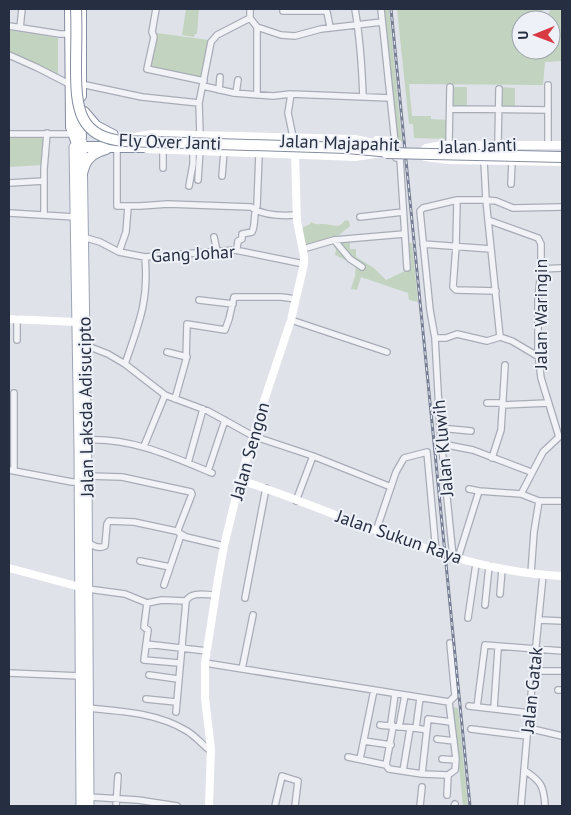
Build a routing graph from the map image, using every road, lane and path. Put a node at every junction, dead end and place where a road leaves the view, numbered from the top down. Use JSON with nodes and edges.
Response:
{"nodes":[{"id":1,"x":22,"y":9,"type":"edge"},
{"id":2,"x":70,"y":9,"type":"edge"},
{"id":3,"x":76,"y":9,"type":"edge"},
{"id":4,"x":81,"y":9,"type":"edge"},
{"id":5,"x":156,"y":9,"type":"edge"},
{"id":6,"x":250,"y":9,"type":"edge"},
{"id":7,"x":355,"y":9,"type":"edge"},
{"id":8,"x":381,"y":9,"type":"edge"},
{"id":9,"x":283,"y":12,"type":"dead end"},
{"id":10,"x":250,"y":18,"type":"junction"},
{"id":11,"x":382,"y":22,"type":"junction"},
{"id":12,"x":358,"y":24,"type":"junction"},
{"id":13,"x":9,"y":26,"type":"edge"},
{"id":14,"x":257,"y":27,"type":"junction"},
{"id":15,"x":330,"y":27,"type":"junction"},
{"id":16,"x":20,"y":28,"type":"junction"},
{"id":17,"x":70,"y":34,"type":"junction"},
{"id":18,"x":76,"y":46,"type":"junction"},
{"id":19,"x":9,"y":55,"type":"edge"},
{"id":20,"x":220,"y":77,"type":"dead end"},
{"id":21,"x":238,"y":80,"type":"dead end"},
{"id":22,"x":76,"y":84,"type":"junction"},
{"id":23,"x":204,"y":84,"type":"junction"},
{"id":24,"x":548,"y":85,"type":"dead end"},
{"id":25,"x":450,"y":87,"type":"dead end"},
{"id":26,"x":499,"y":89,"type":"dead end"},
{"id":27,"x":219,"y":90,"type":"junction"},
{"id":28,"x":236,"y":93,"type":"junction"},
{"id":29,"x":257,"y":94,"type":"junction"},
{"id":30,"x":291,"y":94,"type":"junction"},
{"id":31,"x":363,"y":97,"type":"junction"},
{"id":32,"x":390,"y":98,"type":"junction"},
{"id":33,"x":199,"y":103,"type":"junction"},
{"id":34,"x":80,"y":107,"type":"junction"},
{"id":35,"x":450,"y":109,"type":"junction"},
{"id":36,"x":499,"y":109,"type":"junction"},
{"id":37,"x":548,"y":110,"type":"junction"},
{"id":38,"x":9,"y":134,"type":"edge"},
{"id":39,"x":47,"y":134,"type":"junction"},
{"id":40,"x":200,"y":134,"type":"junction"},
{"id":41,"x":242,"y":136,"type":"junction"},
{"id":42,"x":75,"y":138,"type":"junction"},
{"id":43,"x":293,"y":138,"type":"junction"},
{"id":44,"x":355,"y":139,"type":"junction"},
{"id":45,"x":117,"y":142,"type":"junction"},
{"id":46,"x":134,"y":142,"type":"junction"},
{"id":47,"x":449,"y":144,"type":"junction"},
{"id":48,"x":498,"y":144,"type":"junction"},
{"id":49,"x":545,"y":144,"type":"junction"},
{"id":50,"x":156,"y":145,"type":"junction"},
{"id":51,"x":562,"y":145,"type":"edge"},
{"id":52,"x":347,"y":148,"type":"joint"},
{"id":53,"x":394,"y":148,"type":"junction"},
{"id":54,"x":196,"y":150,"type":"junction"},
{"id":55,"x":562,"y":150,"type":"edge"},
{"id":56,"x":224,"y":152,"type":"junction"},
{"id":57,"x":242,"y":153,"type":"junction"},
{"id":58,"x":258,"y":154,"type":"junction"},
{"id":59,"x":295,"y":155,"type":"junction"},
{"id":60,"x":355,"y":157,"type":"junction"},
{"id":61,"x":562,"y":157,"type":"edge"},
{"id":62,"x":448,"y":160,"type":"junction"},
{"id":63,"x":484,"y":161,"type":"junction"},
{"id":64,"x":512,"y":161,"type":"junction"},
{"id":65,"x":543,"y":162,"type":"junction"},
{"id":66,"x":562,"y":162,"type":"edge"},
{"id":67,"x":163,"y":168,"type":"dead end"},
{"id":68,"x":82,"y":174,"type":"junction"},
{"id":69,"x":222,"y":176,"type":"dead end"},
{"id":70,"x":198,"y":180,"type":"dead end"},
{"id":71,"x":44,"y":181,"type":"junction"},
{"id":72,"x":9,"y":183,"type":"edge"},
{"id":73,"x":511,"y":184,"type":"dead end"},
{"id":74,"x":189,"y":186,"type":"dead end"},
{"id":75,"x":457,"y":200,"type":"junction"},
{"id":76,"x":486,"y":200,"type":"junction"},
{"id":77,"x":128,"y":207,"type":"junction"},
{"id":78,"x":562,"y":207,"type":"edge"},
{"id":79,"x":255,"y":210,"type":"junction"},
{"id":80,"x":403,"y":212,"type":"junction"},
{"id":81,"x":9,"y":213,"type":"edge"},
{"id":82,"x":44,"y":215,"type":"junction"},
{"id":83,"x":296,"y":215,"type":"junction"},
{"id":84,"x":75,"y":217,"type":"junction"},
{"id":85,"x":360,"y":217,"type":"dead end"},
{"id":86,"x":488,"y":220,"type":"junction"},
{"id":87,"x":404,"y":234,"type":"junction"},
{"id":88,"x":214,"y":237,"type":"dead end"},
{"id":89,"x":334,"y":240,"type":"junction"},
{"id":90,"x":81,"y":241,"type":"junction"},
{"id":91,"x":423,"y":244,"type":"junction"},
{"id":92,"x":456,"y":246,"type":"junction"},
{"id":93,"x":303,"y":249,"type":"junction"},
{"id":94,"x":491,"y":249,"type":"junction"},
{"id":95,"x":235,"y":250,"type":"junction"},
{"id":96,"x":217,"y":251,"type":"junction"},
{"id":97,"x":119,"y":252,"type":"junction"},
{"id":98,"x":145,"y":257,"type":"junction"},
{"id":99,"x":304,"y":264,"type":"junction"},
{"id":100,"x":362,"y":267,"type":"dead end"},
{"id":101,"x":407,"y":268,"type":"dead end"},
{"id":102,"x":562,"y":268,"type":"edge"},
{"id":103,"x":541,"y":269,"type":"junction"},
{"id":104,"x":496,"y":291,"type":"junction"},
{"id":105,"x":296,"y":299,"type":"junction"},
{"id":106,"x":199,"y":300,"type":"dead end"},
{"id":107,"x":233,"y":304,"type":"junction"},
{"id":108,"x":9,"y":319,"type":"edge"},
{"id":109,"x":17,"y":320,"type":"junction"},
{"id":110,"x":291,"y":320,"type":"junction"},
{"id":111,"x":77,"y":322,"type":"junction"},
{"id":112,"x":500,"y":337,"type":"junction"},
{"id":113,"x":435,"y":338,"type":"junction"},
{"id":114,"x":17,"y":340,"type":"dead end"},
{"id":115,"x":86,"y":345,"type":"junction"},
{"id":116,"x":168,"y":352,"type":"dead end"},
{"id":117,"x":387,"y":352,"type":"dead end"},
{"id":118,"x":186,"y":357,"type":"junction"},
{"id":119,"x":539,"y":357,"type":"junction"},
{"id":120,"x":125,"y":364,"type":"junction"},
{"id":121,"x":504,"y":365,"type":"dead end"},
{"id":122,"x":14,"y":393,"type":"dead end"},
{"id":123,"x":165,"y":395,"type":"junction"},
{"id":124,"x":175,"y":399,"type":"junction"},
{"id":125,"x":488,"y":403,"type":"dead end"},
{"id":126,"x":548,"y":403,"type":"junction"},
{"id":127,"x":502,"y":404,"type":"junction"},
{"id":128,"x":202,"y":409,"type":"junction"},
{"id":129,"x":225,"y":420,"type":"junction"},
{"id":130,"x":440,"y":428,"type":"junction"},
{"id":131,"x":471,"y":431,"type":"dead end"},
{"id":132,"x":83,"y":433,"type":"junction"},
{"id":133,"x":253,"y":436,"type":"junction"},
{"id":134,"x":560,"y":438,"type":"edge"},
{"id":135,"x":442,"y":444,"type":"junction"},
{"id":136,"x":144,"y":446,"type":"junction"},
{"id":137,"x":312,"y":456,"type":"junction"},
{"id":138,"x":492,"y":458,"type":"junction"},
{"id":139,"x":188,"y":463,"type":"junction"},
{"id":140,"x":11,"y":471,"type":"edge"},
{"id":141,"x":531,"y":472,"type":"junction"},
{"id":142,"x":83,"y":479,"type":"junction"},
{"id":143,"x":240,"y":480,"type":"junction"},
{"id":144,"x":391,"y":487,"type":"junction"},
{"id":145,"x":266,"y":488,"type":"junction"},
{"id":146,"x":469,"y":489,"type":"dead end"},
{"id":147,"x":479,"y":491,"type":"junction"},
{"id":148,"x":520,"y":494,"type":"junction"},
{"id":149,"x":539,"y":500,"type":"junction"},
{"id":150,"x":296,"y":501,"type":"junction"},
{"id":151,"x":562,"y":502,"type":"edge"},
{"id":152,"x":376,"y":531,"type":"junction"},
{"id":153,"x":180,"y":533,"type":"junction"},
{"id":154,"x":88,"y":542,"type":"junction"},
{"id":155,"x":224,"y":546,"type":"junction"},
{"id":156,"x":436,"y":552,"type":"junction"},
{"id":157,"x":456,"y":558,"type":"junction"},
{"id":158,"x":140,"y":561,"type":"dead end"},
{"id":159,"x":476,"y":564,"type":"junction"},
{"id":160,"x":170,"y":566,"type":"junction"},
{"id":161,"x":489,"y":566,"type":"junction"},
{"id":162,"x":9,"y":568,"type":"edge"},
{"id":163,"x":502,"y":568,"type":"junction"},
{"id":164,"x":531,"y":573,"type":"junction"},
{"id":165,"x":543,"y":574,"type":"junction"},
{"id":166,"x":562,"y":576,"type":"edge"},
{"id":167,"x":164,"y":585,"type":"dead end"},
{"id":168,"x":84,"y":588,"type":"junction"},
{"id":169,"x":500,"y":594,"type":"dead end"},
{"id":170,"x":216,"y":595,"type":"junction"},
{"id":171,"x":245,"y":598,"type":"dead end"},
{"id":172,"x":186,"y":601,"type":"junction"},
{"id":173,"x":147,"y":603,"type":"junction"},
{"id":174,"x":485,"y":605,"type":"dead end"},
{"id":175,"x":253,"y":615,"type":"dead end"},
{"id":176,"x":468,"y":618,"type":"dead end"},
{"id":177,"x":539,"y":620,"type":"junction"},
{"id":178,"x":562,"y":622,"type":"edge"},
{"id":179,"x":146,"y":644,"type":"junction"},
{"id":180,"x":450,"y":644,"type":"dead end"},
{"id":181,"x":181,"y":648,"type":"junction"},
{"id":182,"x":498,"y":648,"type":"dead end"},
{"id":183,"x":536,"y":649,"type":"junction"},
{"id":184,"x":207,"y":651,"type":"junction"},
{"id":185,"x":562,"y":651,"type":"edge"},
{"id":186,"x":179,"y":663,"type":"junction"},
{"id":187,"x":205,"y":664,"type":"junction"},
{"id":188,"x":242,"y":669,"type":"junction"},
{"id":189,"x":534,"y":670,"type":"junction"},
{"id":190,"x":562,"y":671,"type":"edge"},
{"id":191,"x":9,"y":673,"type":"edge"},
{"id":192,"x":148,"y":675,"type":"dead end"},
{"id":193,"x":80,"y":676,"type":"junction"},
{"id":194,"x":178,"y":679,"type":"junction"},
{"id":195,"x":374,"y":690,"type":"junction"},
{"id":196,"x":396,"y":694,"type":"junction"},
{"id":197,"x":405,"y":695,"type":"junction"},
{"id":198,"x":420,"y":698,"type":"junction"},
{"id":199,"x":146,"y":699,"type":"dead end"},
{"id":200,"x":176,"y":702,"type":"junction"},
{"id":201,"x":449,"y":702,"type":"junction"},
{"id":202,"x":469,"y":706,"type":"dead end"},
{"id":203,"x":477,"y":707,"type":"junction"},
{"id":204,"x":88,"y":708,"type":"junction"},
{"id":205,"x":494,"y":708,"type":"junction"},
{"id":206,"x":176,"y":712,"type":"dead end"},
{"id":207,"x":530,"y":713,"type":"junction"},
{"id":208,"x":451,"y":722,"type":"junction"},
{"id":209,"x":380,"y":725,"type":"dead end"},
{"id":210,"x":396,"y":727,"type":"junction"},
{"id":211,"x":413,"y":728,"type":"junction"},
{"id":212,"x":528,"y":728,"type":"junction"},
{"id":213,"x":427,"y":730,"type":"junction"},
{"id":214,"x":471,"y":730,"type":"dead end"},
{"id":215,"x":527,"y":736,"type":"junction"},
{"id":216,"x":562,"y":736,"type":"edge"},
{"id":217,"x":437,"y":739,"type":"dead end"},
{"id":218,"x":364,"y":741,"type":"junction"},
{"id":219,"x":454,"y":741,"type":"junction"},
{"id":220,"x":391,"y":745,"type":"junction"},
{"id":221,"x":211,"y":749,"type":"junction"},
{"id":222,"x":348,"y":757,"type":"dead end"},
{"id":223,"x":360,"y":759,"type":"junction"},
{"id":224,"x":442,"y":759,"type":"dead end"},
{"id":225,"x":456,"y":760,"type":"junction"},
{"id":226,"x":386,"y":766,"type":"junction"},
{"id":227,"x":524,"y":770,"type":"junction"},
{"id":228,"x":403,"y":772,"type":"junction"},
{"id":229,"x":422,"y":774,"type":"junction"},
{"id":230,"x":448,"y":775,"type":"junction"},
{"id":231,"x":118,"y":776,"type":"dead end"},
{"id":232,"x":422,"y":787,"type":"dead end"},
{"id":233,"x":447,"y":795,"type":"dead end"},
{"id":234,"x":116,"y":798,"type":"junction"},
{"id":235,"x":89,"y":802,"type":"edge"},
{"id":236,"x":81,"y":806,"type":"edge"},
{"id":237,"x":116,"y":806,"type":"edge"},
{"id":238,"x":172,"y":806,"type":"edge"},
{"id":239,"x":177,"y":806,"type":"edge"},
{"id":240,"x":209,"y":806,"type":"edge"},
{"id":241,"x":275,"y":806,"type":"edge"},
{"id":242,"x":295,"y":806,"type":"edge"},
{"id":243,"x":420,"y":806,"type":"edge"},
{"id":244,"x":522,"y":806,"type":"edge"},
{"id":245,"x":545,"y":806,"type":"edge"}],
"edges":[{"from":1,"to":16,"type":"street"},
{"from":2,"to":17,"type":"highway","name":"Jalan Laksda Adisucipto"},
{"from":3,"to":52,"type":"highway","name":"Fly Over Janti","bridge":true},
{"from":4,"to":18,"type":"highway","name":"Jalan Laksda Adisucipto"},
{"from":5,"to":23,"type":"street"},
{"from":6,"to":10,"type":"street"},
{"from":7,"to":12,"type":"street"},
{"from":8,"to":11,"type":"street"},
{"from":9,"to":15,"type":"street"},
{"from":10,"to":14,"type":"street"},
{"from":10,"to":23,"type":"street"},
{"from":11,"to":12,"type":"street"},
{"from":11,"to":32,"type":"street"},
{"from":12,"to":15,"type":"street"},
{"from":12,"to":31,"type":"street"},
{"from":13,"to":16,"type":"street"},
{"from":14,"to":15,"type":"street"},
{"from":14,"to":29,"type":"street"},
{"from":16,"to":17,"type":"street"},
{"from":17,"to":18,"type":"highway","name":"Jalan Laksda Adisucipto"},
{"from":18,"to":22,"type":"highway","name":"Jalan Laksda Adisucipto"},
{"from":19,"to":22,"type":"street"},
{"from":20,"to":27,"type":"street"},
{"from":21,"to":28,"type":"street"},
{"from":22,"to":33,"type":"street"},
{"from":22,"to":34,"type":"highway","name":"Jalan Laksda Adisucipto"},
{"from":22,"to":42,"type":"highway","name":"Jalan Laksda Adisucipto"},
{"from":23,"to":27,"type":"street"},
{"from":23,"to":33,"type":"street"},
{"from":24,"to":37,"type":"street"},
{"from":25,"to":35,"type":"street"},
{"from":26,"to":36,"type":"street"},
{"from":27,"to":28,"type":"street"},
{"from":28,"to":29,"type":"street"},
{"from":29,"to":30,"type":"street"},
{"from":30,"to":31,"type":"street"},
{"from":30,"to":43,"type":"street"},
{"from":31,"to":32,"type":"street"},
{"from":32,"to":53,"type":"street"},
{"from":33,"to":40,"type":"street"},
{"from":34,"to":42,"type":"highway","name":"Jalan Laksda Adisucipto"},
{"from":34,"to":45,"type":"highway"},
{"from":35,"to":36,"type":"street"},
{"from":35,"to":47,"type":"street"},
{"from":36,"to":37,"type":"street"},
{"from":36,"to":48,"type":"street"},
{"from":37,"to":49,"type":"street"},
{"from":38,"to":39,"type":"street"},
{"from":39,"to":42,"type":"street"},
{"from":39,"to":71,"type":"street"},
{"from":40,"to":41,"type":"street"},
{"from":40,"to":46,"type":"street"},
{"from":41,"to":43,"type":"street"},
{"from":41,"to":57,"type":"street"},
{"from":42,"to":45,"type":"highway","name":"Jalan Majapahit"},
{"from":42,"to":68,"type":"main road","name":"Jalan Laksda Adisucipto"},
{"from":42,"to":84,"type":"main road","name":"Jalan Laksda Adisucipto"},
{"from":42,"to":84,"type":"main road","name":"Jalan Laksda Adisucipto"},
{"from":43,"to":44,"type":"street"},
{"from":44,"to":53,"type":"street"},
{"from":44,"to":60,"type":"street"},
{"from":45,"to":46,"type":"highway","name":"Jalan Majapahit"},
{"from":45,"to":68,"type":"highway"},
{"from":45,"to":77,"type":"street"},
{"from":46,"to":50,"type":"highway","name":"Jalan Majapahit"},
{"from":47,"to":48,"type":"street","name":"Jalan Janti"},
{"from":47,"to":62,"type":"street"},
{"from":47,"to":62,"type":"street","name":"Jalan Janti"},
{"from":48,"to":49,"type":"street","name":"Jalan Janti"},
{"from":49,"to":51,"type":"street","name":"Jalan Janti"},
{"from":49,"to":65,"type":"street"},
{"from":50,"to":53,"type":"highway","name":"Jalan Majapahit","bridge":true},
{"from":50,"to":54,"type":"street"},
{"from":50,"to":55,"type":"highway","name":"Jalan Majapahit"},
{"from":50,"to":67,"type":"street"},
{"from":52,"to":53,"type":"highway","name":"Jalan Majapahit","bridge":true},
{"from":53,"to":60,"type":"street"},
{"from":53,"to":61,"type":"highway","name":"Jalan Majapahit","bridge":true},
{"from":53,"to":80,"type":"street"},
{"from":54,"to":56,"type":"street"},
{"from":54,"to":70,"type":"street"},
{"from":54,"to":74,"type":"street"},
{"from":56,"to":57,"type":"street"},
{"from":56,"to":69,"type":"street"},
{"from":57,"to":58,"type":"street"},
{"from":58,"to":59,"type":"street"},
{"from":58,"to":79,"type":"street"},
{"from":59,"to":60,"type":"street"},
{"from":59,"to":83,"type":"street","name":"Jalan Sengon"},
{"from":62,"to":63,"type":"street","name":"Jalan Janti"},
{"from":63,"to":64,"type":"street","name":"Jalan Janti"},
{"from":63,"to":76,"type":"street"},
{"from":64,"to":65,"type":"street","name":"Jalan Janti"},
{"from":64,"to":73,"type":"street"},
{"from":65,"to":66,"type":"street","name":"Jalan Janti"},
{"from":68,"to":90,"type":"main road","name":"Jalan Laksda Adisucipto"},
{"from":71,"to":72,"type":"street"},
{"from":71,"to":82,"type":"street"},
{"from":75,"to":76,"type":"street"},
{"from":75,"to":91,"type":"street"},
{"from":75,"to":92,"type":"street"},
{"from":76,"to":78,"type":"street"},
{"from":76,"to":86,"type":"street"},
{"from":77,"to":79,"type":"street"},
{"from":77,"to":97,"type":"street"},
{"from":79,"to":83,"type":"street"},
{"from":79,"to":95,"type":"street"},
{"from":80,"to":85,"type":"street"},
{"from":80,"to":87,"type":"street"},
{"from":81,"to":82,"type":"street"},
{"from":82,"to":84,"type":"street"},
{"from":83,"to":93,"type":"street","name":"Jalan Sengon"},
{"from":84,"to":90,"type":"main road","name":"Jalan Laksda Adisucipto"},
{"from":86,"to":94,"type":"street"},
{"from":86,"to":103,"type":"street","name":"Jalan Waringin"},
{"from":87,"to":89,"type":"street"},
{"from":87,"to":101,"type":"street"},
{"from":88,"to":96,"type":"street"},
{"from":89,"to":93,"type":"street"},
{"from":89,"to":100,"type":"street"},
{"from":90,"to":97,"type":"street","name":"Gang Johar"},
{"from":90,"to":111,"type":"main road","name":"Jalan Laksda Adisucipto"},
{"from":90,"to":115,"type":"main road","name":"Jalan Laksda Adisucipto"},
{"from":91,"to":92,"type":"street"},
{"from":91,"to":113,"type":"street","name":"Jalan Kluwih"},
{"from":92,"to":94,"type":"street"},
{"from":92,"to":104,"type":"street"},
{"from":93,"to":99,"type":"street","name":"Jalan Sengon"},
{"from":94,"to":104,"type":"street"},
{"from":95,"to":96,"type":"street","name":"Gang Johar"},
{"from":95,"to":99,"type":"street","name":"Gang Johar"},
{"from":96,"to":98,"type":"street","name":"Gang Johar"},
{"from":97,"to":98,"type":"street","name":"Gang Johar"},
{"from":98,"to":120,"type":"street"},
{"from":99,"to":105,"type":"street","name":"Jalan Sengon"},
{"from":102,"to":103,"type":"street"},
{"from":103,"to":119,"type":"street","name":"Jalan Waringin"},
{"from":104,"to":112,"type":"street"},
{"from":105,"to":107,"type":"street"},
{"from":105,"to":110,"type":"street","name":"Jalan Sengon"},
{"from":106,"to":107,"type":"street"},
{"from":107,"to":118,"type":"street"},
{"from":108,"to":109,"type":"street"},
{"from":109,"to":111,"type":"street"},
{"from":109,"to":114,"type":"street"},
{"from":110,"to":117,"type":"street"},
{"from":110,"to":133,"type":"street","name":"Jalan Sengon"},
{"from":111,"to":132,"type":"main road","name":"Jalan Laksda Adisucipto"},
{"from":112,"to":113,"type":"street"},
{"from":112,"to":119,"type":"street"},
{"from":113,"to":130,"type":"street","name":"Jalan Kluwih"},
{"from":115,"to":120,"type":"street"},
{"from":115,"to":132,"type":"main road","name":"Jalan Laksda Adisucipto"},
{"from":116,"to":118,"type":"street"},
{"from":118,"to":124,"type":"street"},
{"from":119,"to":126,"type":"street","name":"Jalan Waringin"},
{"from":120,"to":123,"type":"street"},
{"from":121,"to":127,"type":"street"},
{"from":122,"to":140,"type":"street"},
{"from":123,"to":124,"type":"street"},
{"from":123,"to":136,"type":"street"},
{"from":124,"to":128,"type":"street"},
{"from":125,"to":127,"type":"street"},
{"from":126,"to":127,"type":"street"},
{"from":126,"to":134,"type":"street","name":"Jalan Waringin"},
{"from":127,"to":138,"type":"street"},
{"from":128,"to":129,"type":"street"},
{"from":128,"to":139,"type":"street"},
{"from":129,"to":133,"type":"street"},
{"from":129,"to":139,"type":"street"},
{"from":130,"to":131,"type":"street"},
{"from":130,"to":135,"type":"street","name":"Jalan Kluwih"},
{"from":132,"to":136,"type":"street"},
{"from":132,"to":142,"type":"main road","name":"Jalan Laksda Adisucipto"},
{"from":133,"to":137,"type":"street"},
{"from":133,"to":143,"type":"street","name":"Jalan Sengon"},
{"from":134,"to":141,"type":"street","name":"Jalan Waringin"},
{"from":135,"to":138,"type":"street"},
{"from":135,"to":157,"type":"street","name":"Jalan Kluwih"},
{"from":136,"to":139,"type":"street"},
{"from":137,"to":144,"type":"street"},
{"from":137,"to":150,"type":"street"},
{"from":138,"to":141,"type":"street"},
{"from":140,"to":142,"type":"street"},
{"from":141,"to":148,"type":"street","name":"Jalan Waringin"},
{"from":142,"to":153,"type":"street"},
{"from":142,"to":154,"type":"main road","name":"Jalan Laksda Adisucipto"},
{"from":142,"to":168,"type":"main road","name":"Jalan Laksda Adisucipto"},
{"from":143,"to":145,"type":"street","name":"Jalan Sukun Raya"},
{"from":143,"to":155,"type":"street","name":"Jalan Sengon"},
{"from":144,"to":152,"type":"street"},
{"from":144,"to":156,"type":"street"},
{"from":145,"to":150,"type":"street","name":"Jalan Sukun Raya"},
{"from":145,"to":171,"type":"street"},
{"from":146,"to":147,"type":"street"},
{"from":147,"to":148,"type":"street"},
{"from":147,"to":157,"type":"street"},
{"from":148,"to":149,"type":"street"},
{"from":149,"to":151,"type":"street"},
{"from":149,"to":164,"type":"street"},
{"from":150,"to":152,"type":"street","name":"Jalan Sukun Raya"},
{"from":152,"to":156,"type":"street","name":"Jalan Sukun Raya"},
{"from":153,"to":154,"type":"street"},
{"from":153,"to":155,"type":"street"},
{"from":153,"to":160,"type":"street"},
{"from":154,"to":168,"type":"main road","name":"Jalan Laksda Adisucipto"},
{"from":155,"to":170,"type":"street","name":"Jalan Sengon"},
{"from":156,"to":157,"type":"street","name":"Jalan Sukun Raya"},
{"from":157,"to":159,"type":"street","name":"Jalan Sukun Raya"},
{"from":158,"to":160,"type":"street"},
{"from":159,"to":161,"type":"street","name":"Jalan Sukun Raya"},
{"from":159,"to":176,"type":"street"},
{"from":160,"to":167,"type":"street"},
{"from":161,"to":163,"type":"street","name":"Jalan Sukun Raya"},
{"from":161,"to":174,"type":"street"},
{"from":162,"to":168,"type":"street"},
{"from":163,"to":164,"type":"street","name":"Jalan Sukun Raya"},
{"from":163,"to":169,"type":"street"},
{"from":164,"to":165,"type":"street","name":"Jalan Sukun Raya"},
{"from":165,"to":166,"type":"street","name":"Jalan Sukun Raya"},
{"from":165,"to":177,"type":"street","name":"Jalan Gatak"},
{"from":168,"to":173,"type":"street"},
{"from":168,"to":193,"type":"main road","name":"Jalan Laksda Adisucipto"},
{"from":168,"to":204,"type":"main road","name":"Jalan Laksda Adisucipto"},
{"from":170,"to":172,"type":"street"},
{"from":170,"to":184,"type":"street","name":"Jalan Sengon"},
{"from":172,"to":173,"type":"street"},
{"from":172,"to":181,"type":"street"},
{"from":173,"to":179,"type":"street"},
{"from":175,"to":188,"type":"street"},
{"from":177,"to":178,"type":"street"},
{"from":177,"to":183,"type":"street","name":"Jalan Gatak"},
{"from":179,"to":181,"type":"street"},
{"from":179,"to":186,"type":"street"},
{"from":180,"to":201,"type":"street"},
{"from":181,"to":184,"type":"street"},
{"from":181,"to":186,"type":"street"},
{"from":182,"to":205,"type":"street"},
{"from":183,"to":185,"type":"street"},
{"from":183,"to":189,"type":"street","name":"Jalan Gatak"},
{"from":183,"to":203,"type":"street"},
{"from":184,"to":187,"type":"street","name":"Jalan Sengon"},
{"from":186,"to":194,"type":"street"},
{"from":187,"to":188,"type":"street"},
{"from":187,"to":221,"type":"street","name":"Jalan Sengon"},
{"from":188,"to":195,"type":"street"},
{"from":189,"to":190,"type":"street"},
{"from":189,"to":207,"type":"street","name":"Jalan Gatak"},
{"from":191,"to":193,"type":"street"},
{"from":192,"to":194,"type":"street"},
{"from":193,"to":236,"type":"main road","name":"Jalan Laksda Adisucipto"},
{"from":194,"to":200,"type":"street"},
{"from":195,"to":196,"type":"street"},
{"from":195,"to":218,"type":"street"},
{"from":196,"to":197,"type":"street"},
{"from":196,"to":210,"type":"street"},
{"from":197,"to":198,"type":"street"},
{"from":197,"to":210,"type":"street"},
{"from":198,"to":201,"type":"street"},
{"from":198,"to":211,"type":"street"},
{"from":199,"to":200,"type":"street"},
{"from":200,"to":206,"type":"street"},
{"from":201,"to":208,"type":"street"},
{"from":202,"to":203,"type":"street"},
{"from":203,"to":205,"type":"street"},
{"from":204,"to":221,"type":"street"},
{"from":204,"to":235,"type":"main road","name":"Jalan Laksda Adisucipto"},
{"from":205,"to":207,"type":"street"},
{"from":207,"to":212,"type":"street","name":"Jalan Gatak"},
{"from":208,"to":213,"type":"street"},
{"from":208,"to":219,"type":"street"},
{"from":209,"to":210,"type":"street"},
{"from":210,"to":211,"type":"street"},
{"from":210,"to":220,"type":"street"},
{"from":211,"to":213,"type":"street"},
{"from":211,"to":228,"type":"street"},
{"from":212,"to":215,"type":"street","name":"Jalan Gatak"},
{"from":212,"to":216,"type":"street"},
{"from":213,"to":229,"type":"street"},
{"from":214,"to":215,"type":"street"},
{"from":215,"to":227,"type":"street","name":"Jalan Gatak"},
{"from":217,"to":219,"type":"street"},
{"from":218,"to":220,"type":"street"},
{"from":218,"to":223,"type":"street"},
{"from":219,"to":225,"type":"street"},
{"from":220,"to":226,"type":"street"},
{"from":221,"to":240,"type":"street","name":"Jalan Sengon"},
{"from":222,"to":223,"type":"street"},
{"from":223,"to":226,"type":"street"},
{"from":224,"to":225,"type":"street"},
{"from":225,"to":230,"type":"street"},
{"from":226,"to":228,"type":"street"},
{"from":227,"to":244,"type":"street","name":"Jalan Gatak"},
{"from":227,"to":245,"type":"street"},
{"from":228,"to":229,"type":"street"},
{"from":229,"to":230,"type":"street"},
{"from":230,"to":233,"type":"street"},
{"from":231,"to":234,"type":"street"},
{"from":232,"to":243,"type":"street"},
{"from":234,"to":235,"type":"street"},
{"from":234,"to":237,"type":"street"},
{"from":234,"to":238,"type":"street"},
{"from":238,"to":239,"type":"street"},
{"from":241,"to":242,"type":"street"}]}
